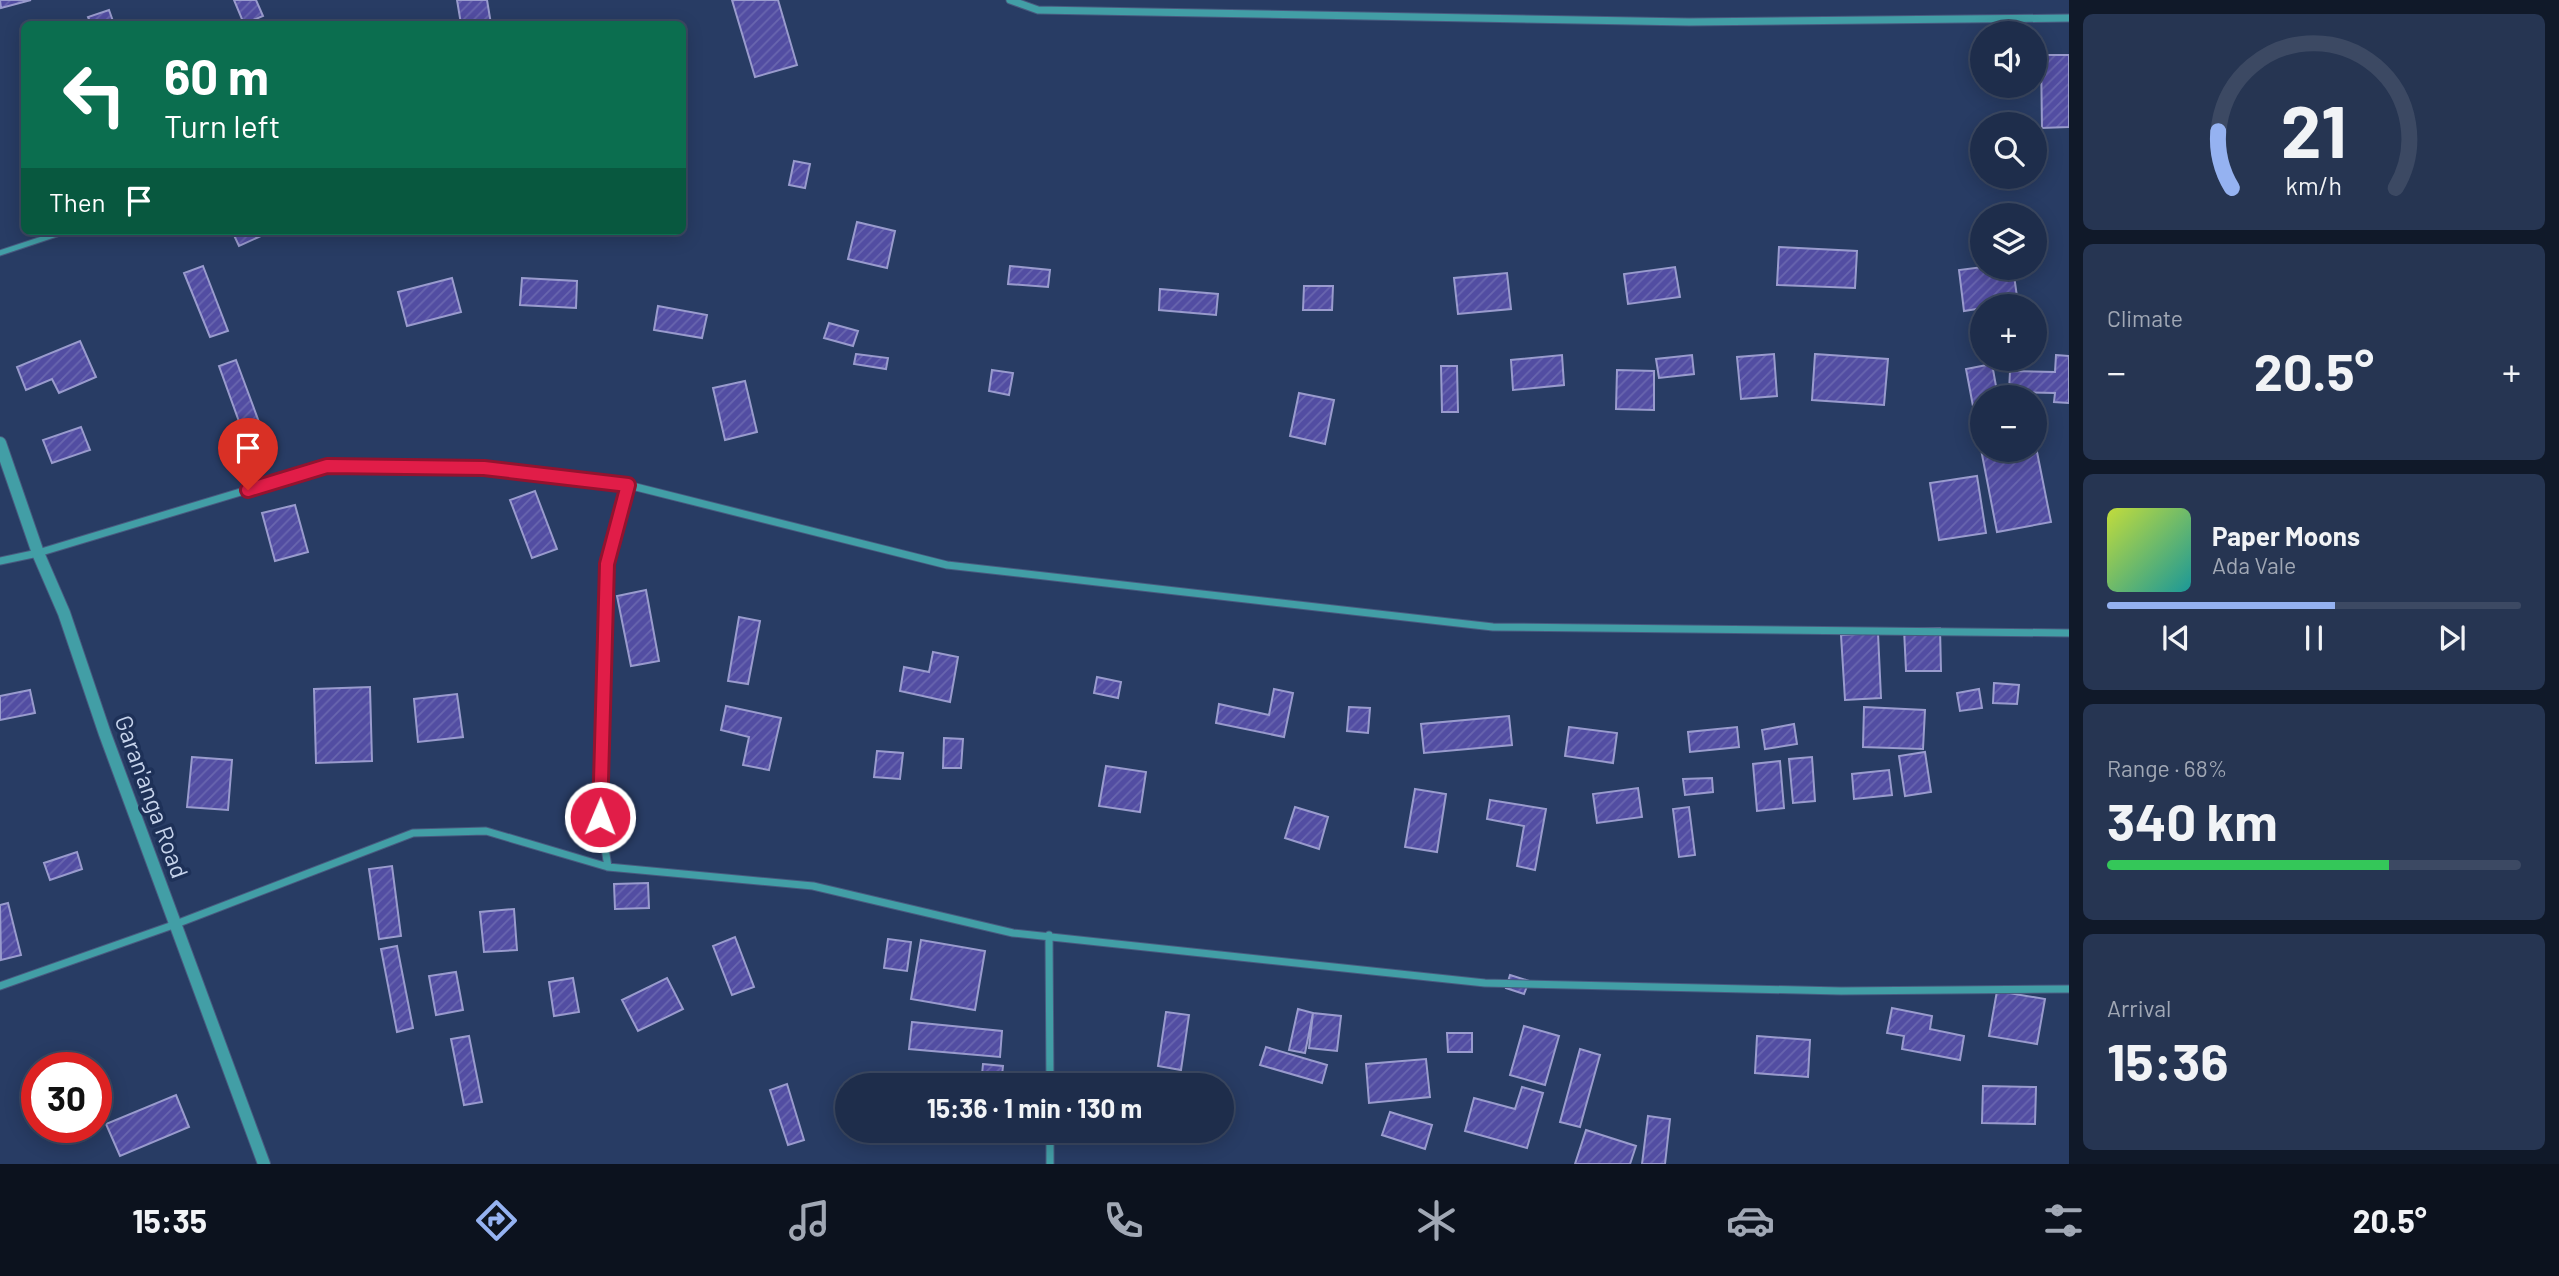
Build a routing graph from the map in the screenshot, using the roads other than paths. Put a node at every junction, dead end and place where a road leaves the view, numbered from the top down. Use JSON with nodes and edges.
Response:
{"nodes":[{"id":1,"x":1010,"y":0,"type":"edge"},
{"id":2,"x":2069,"y":18,"type":"edge"},
{"id":3,"x":54,"y":235,"type":"edge"},
{"id":4,"x":0,"y":253,"type":"edge"},
{"id":5,"x":0,"y":443,"type":"edge"},
{"id":6,"x":628,"y":485,"type":"junction"},
{"id":7,"x":38,"y":553,"type":"junction"},
{"id":8,"x":0,"y":561,"type":"edge"},
{"id":9,"x":2069,"y":633,"type":"edge"},
{"id":10,"x":608,"y":867,"type":"junction"},
{"id":11,"x":176,"y":924,"type":"junction"},
{"id":12,"x":1049,"y":935,"type":"junction"},
{"id":13,"x":0,"y":986,"type":"edge"},
{"id":14,"x":2069,"y":989,"type":"edge"},
{"id":15,"x":1050,"y":1073,"type":"edge"},
{"id":16,"x":1050,"y":1143,"type":"edge"},
{"id":17,"x":264,"y":1164,"type":"edge"},
{"id":18,"x":1050,"y":1164,"type":"edge"}],
"edges":[{"from":1,"to":2,"type":"street"},
{"from":3,"to":4,"type":"lane"},
{"from":5,"to":7,"type":"street","name":"Garan'anga Road"},
{"from":6,"to":7,"type":"street"},
{"from":6,"to":9,"type":"street"},
{"from":6,"to":10,"type":"street"},
{"from":7,"to":8,"type":"street"},
{"from":7,"to":11,"type":"street","name":"Garan'anga Road"},
{"from":10,"to":11,"type":"street"},
{"from":10,"to":12,"type":"street"},
{"from":11,"to":13,"type":"street"},
{"from":11,"to":17,"type":"street","name":"Garan'anga Road"},
{"from":12,"to":14,"type":"street"},
{"from":12,"to":15,"type":"street"},
{"from":16,"to":18,"type":"street"}]}
